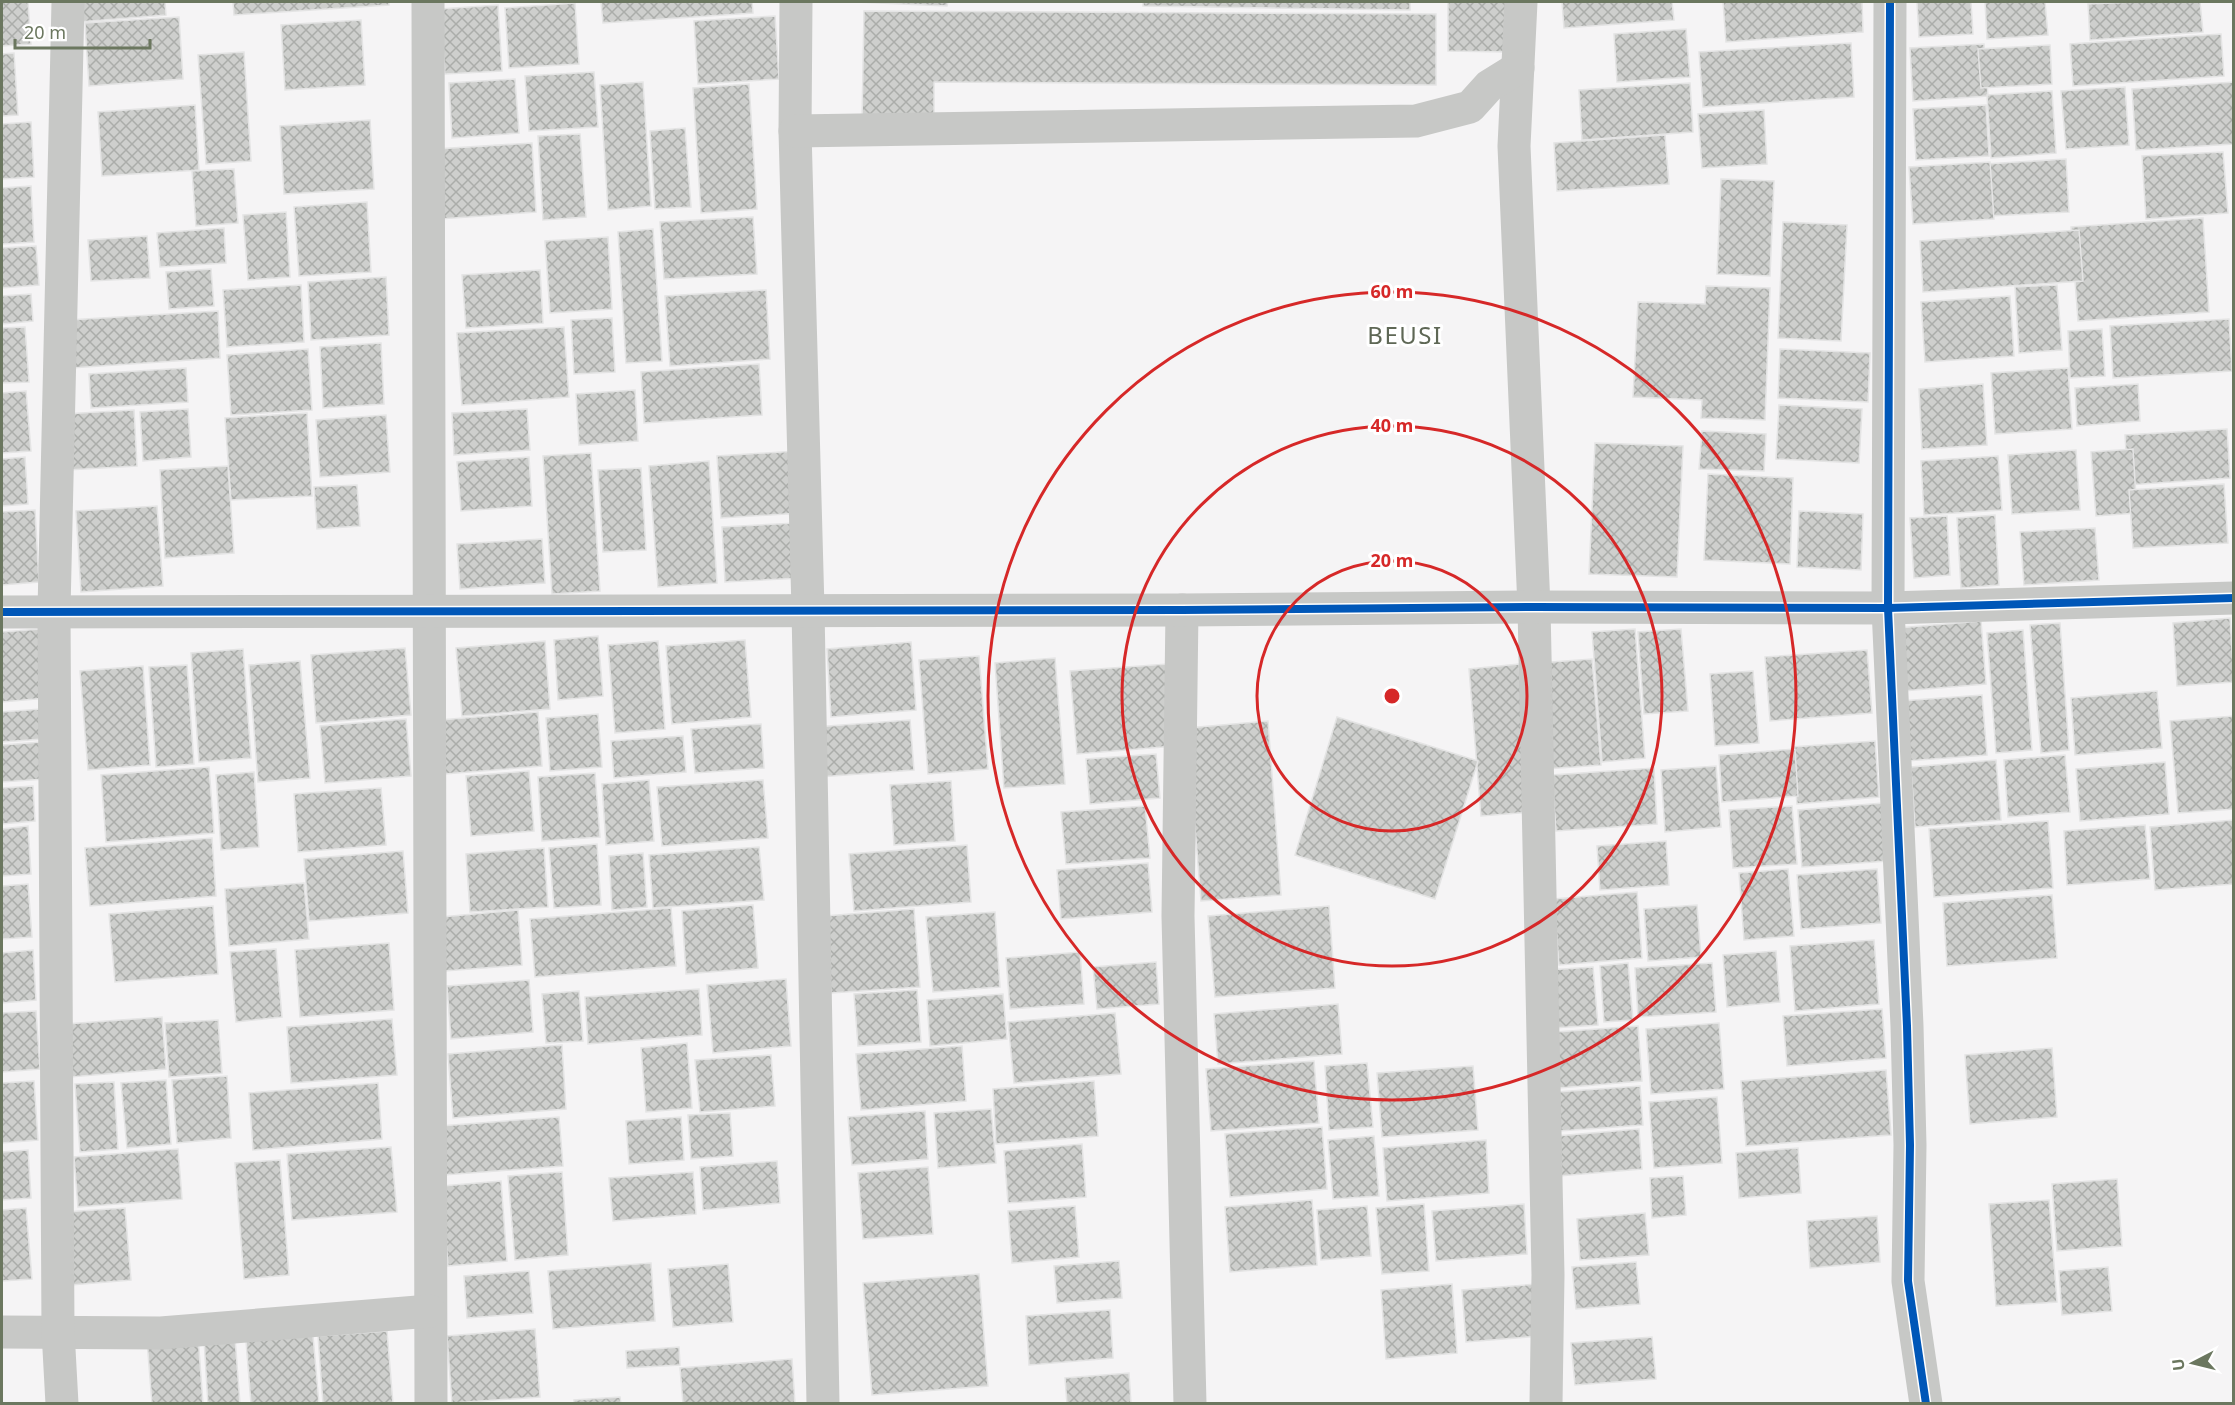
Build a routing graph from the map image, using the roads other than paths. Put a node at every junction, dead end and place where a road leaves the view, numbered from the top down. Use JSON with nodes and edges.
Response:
{"nodes":[{"id":1,"x":68,"y":2,"type":"edge"},
{"id":2,"x":428,"y":2,"type":"edge"},
{"id":3,"x":796,"y":2,"type":"edge"},
{"id":4,"x":1521,"y":2,"type":"edge"},
{"id":5,"x":1890,"y":2,"type":"edge"},
{"id":6,"x":1518,"y":68,"type":"junction"},
{"id":7,"x":795,"y":131,"type":"junction"},
{"id":8,"x":2234,"y":598,"type":"edge"},
{"id":9,"x":1534,"y":607,"type":"junction"},
{"id":10,"x":1888,"y":608,"type":"junction"},
{"id":11,"x":808,"y":609,"type":"junction"},
{"id":12,"x":54,"y":610,"type":"junction"},
{"id":13,"x":1182,"y":610,"type":"junction"},
{"id":14,"x":430,"y":611,"type":"junction"},
{"id":15,"x":2,"y":612,"type":"edge"},
{"id":16,"x":430,"y":1311,"type":"junction"},
{"id":17,"x":58,"y":1331,"type":"junction"},
{"id":18,"x":2,"y":1332,"type":"edge"},
{"id":19,"x":62,"y":1404,"type":"edge"},
{"id":20,"x":431,"y":1404,"type":"edge"},
{"id":21,"x":823,"y":1404,"type":"edge"},
{"id":22,"x":1190,"y":1404,"type":"edge"},
{"id":23,"x":1546,"y":1404,"type":"edge"},
{"id":24,"x":1926,"y":1404,"type":"edge"}],
"edges":[{"from":1,"to":12,"type":"street"},
{"from":2,"to":14,"type":"street"},
{"from":3,"to":7,"type":"street"},
{"from":4,"to":6,"type":"street"},
{"from":5,"to":10,"type":"street"},
{"from":6,"to":7,"type":"street"},
{"from":6,"to":9,"type":"street"},
{"from":7,"to":11,"type":"street"},
{"from":8,"to":10,"type":"street"},
{"from":9,"to":10,"type":"street"},
{"from":9,"to":13,"type":"street"},
{"from":9,"to":23,"type":"street"},
{"from":10,"to":24,"type":"street"},
{"from":11,"to":13,"type":"street"},
{"from":11,"to":14,"type":"street"},
{"from":11,"to":21,"type":"street"},
{"from":12,"to":14,"type":"street"},
{"from":12,"to":15,"type":"street"},
{"from":12,"to":17,"type":"street"},
{"from":13,"to":22,"type":"street"},
{"from":14,"to":16,"type":"street"},
{"from":16,"to":17,"type":"street"},
{"from":16,"to":20,"type":"street"},
{"from":17,"to":18,"type":"street"},
{"from":17,"to":19,"type":"street"}]}
